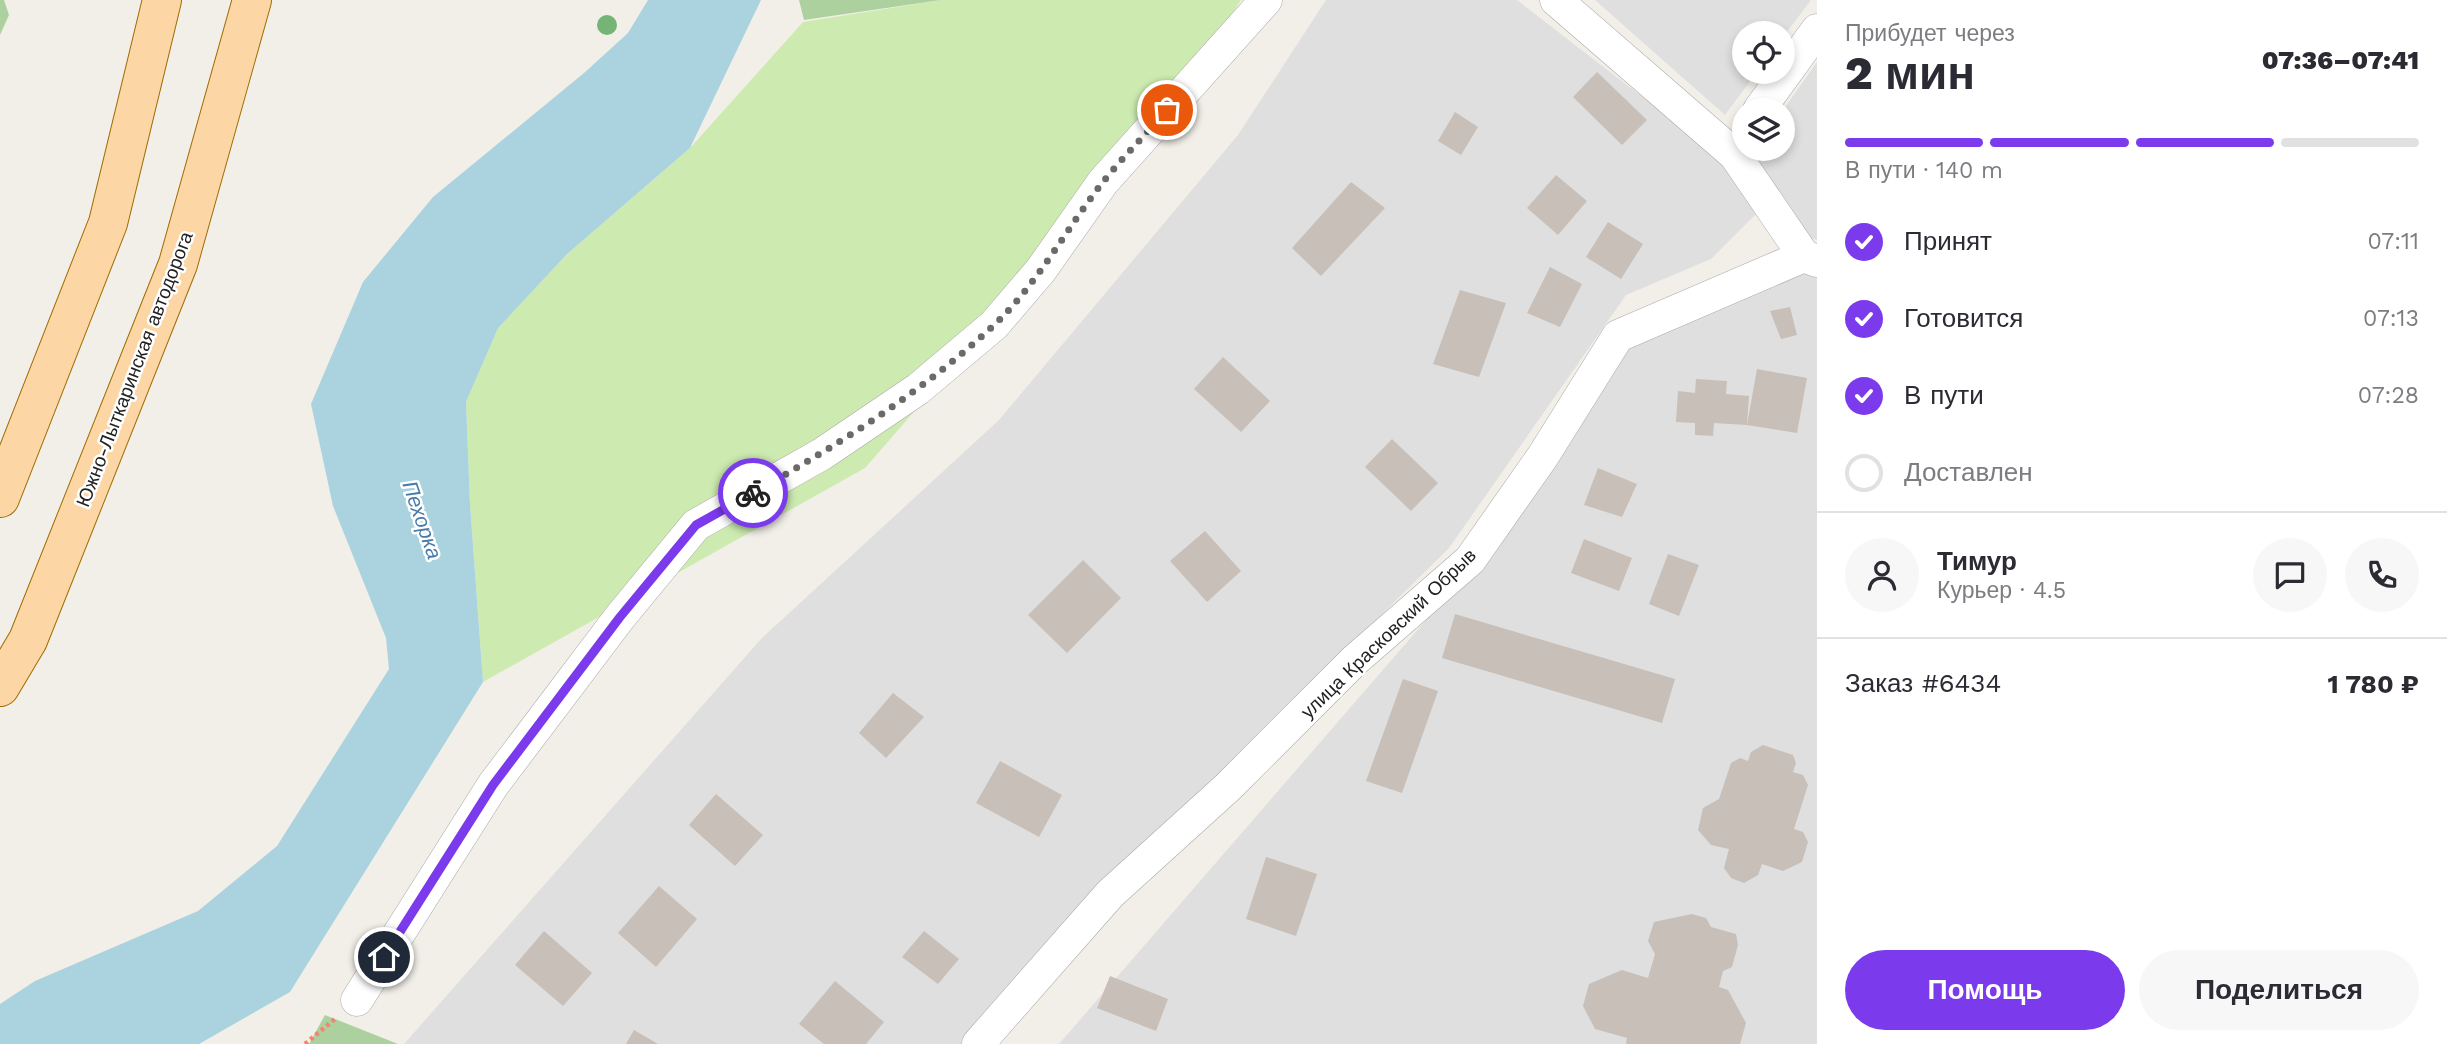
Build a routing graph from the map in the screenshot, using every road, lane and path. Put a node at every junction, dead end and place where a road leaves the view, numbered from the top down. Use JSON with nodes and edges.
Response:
{"nodes":[{"id":1,"x":162,"y":0,"type":"edge"},
{"id":2,"x":252,"y":0,"type":"edge"},
{"id":3,"x":1266,"y":0,"type":"edge"},
{"id":4,"x":1556,"y":0,"type":"edge"},
{"id":5,"x":1817,"y":30,"type":"edge"},
{"id":6,"x":1768,"y":98,"type":"edge"},
{"id":7,"x":1732,"y":140,"type":"edge"},
{"id":8,"x":1749,"y":161,"type":"edge"},
{"id":9,"x":1811,"y":259,"type":"edge"},
{"id":10,"x":0,"y":498,"type":"edge"},
{"id":11,"x":0,"y":687,"type":"edge"},
{"id":12,"x":357,"y":1000,"type":"joint"},
{"id":13,"x":305,"y":1044,"type":"edge"},
{"id":14,"x":978,"y":1044,"type":"edge"}],
"edges":[{"from":1,"to":10,"type":"main road"},
{"from":2,"to":11,"type":"main road","name":"Южно-Лыткаринская автодорога"},
{"from":3,"to":12,"type":"street"},
{"from":4,"to":7,"type":"street"},
{"from":5,"to":6,"type":"street"},
{"from":8,"to":9,"type":"street"},
{"from":9,"to":14,"type":"street","name":"улица Красковский Обрыв"},
{"from":12,"to":13,"type":"path"}]}
